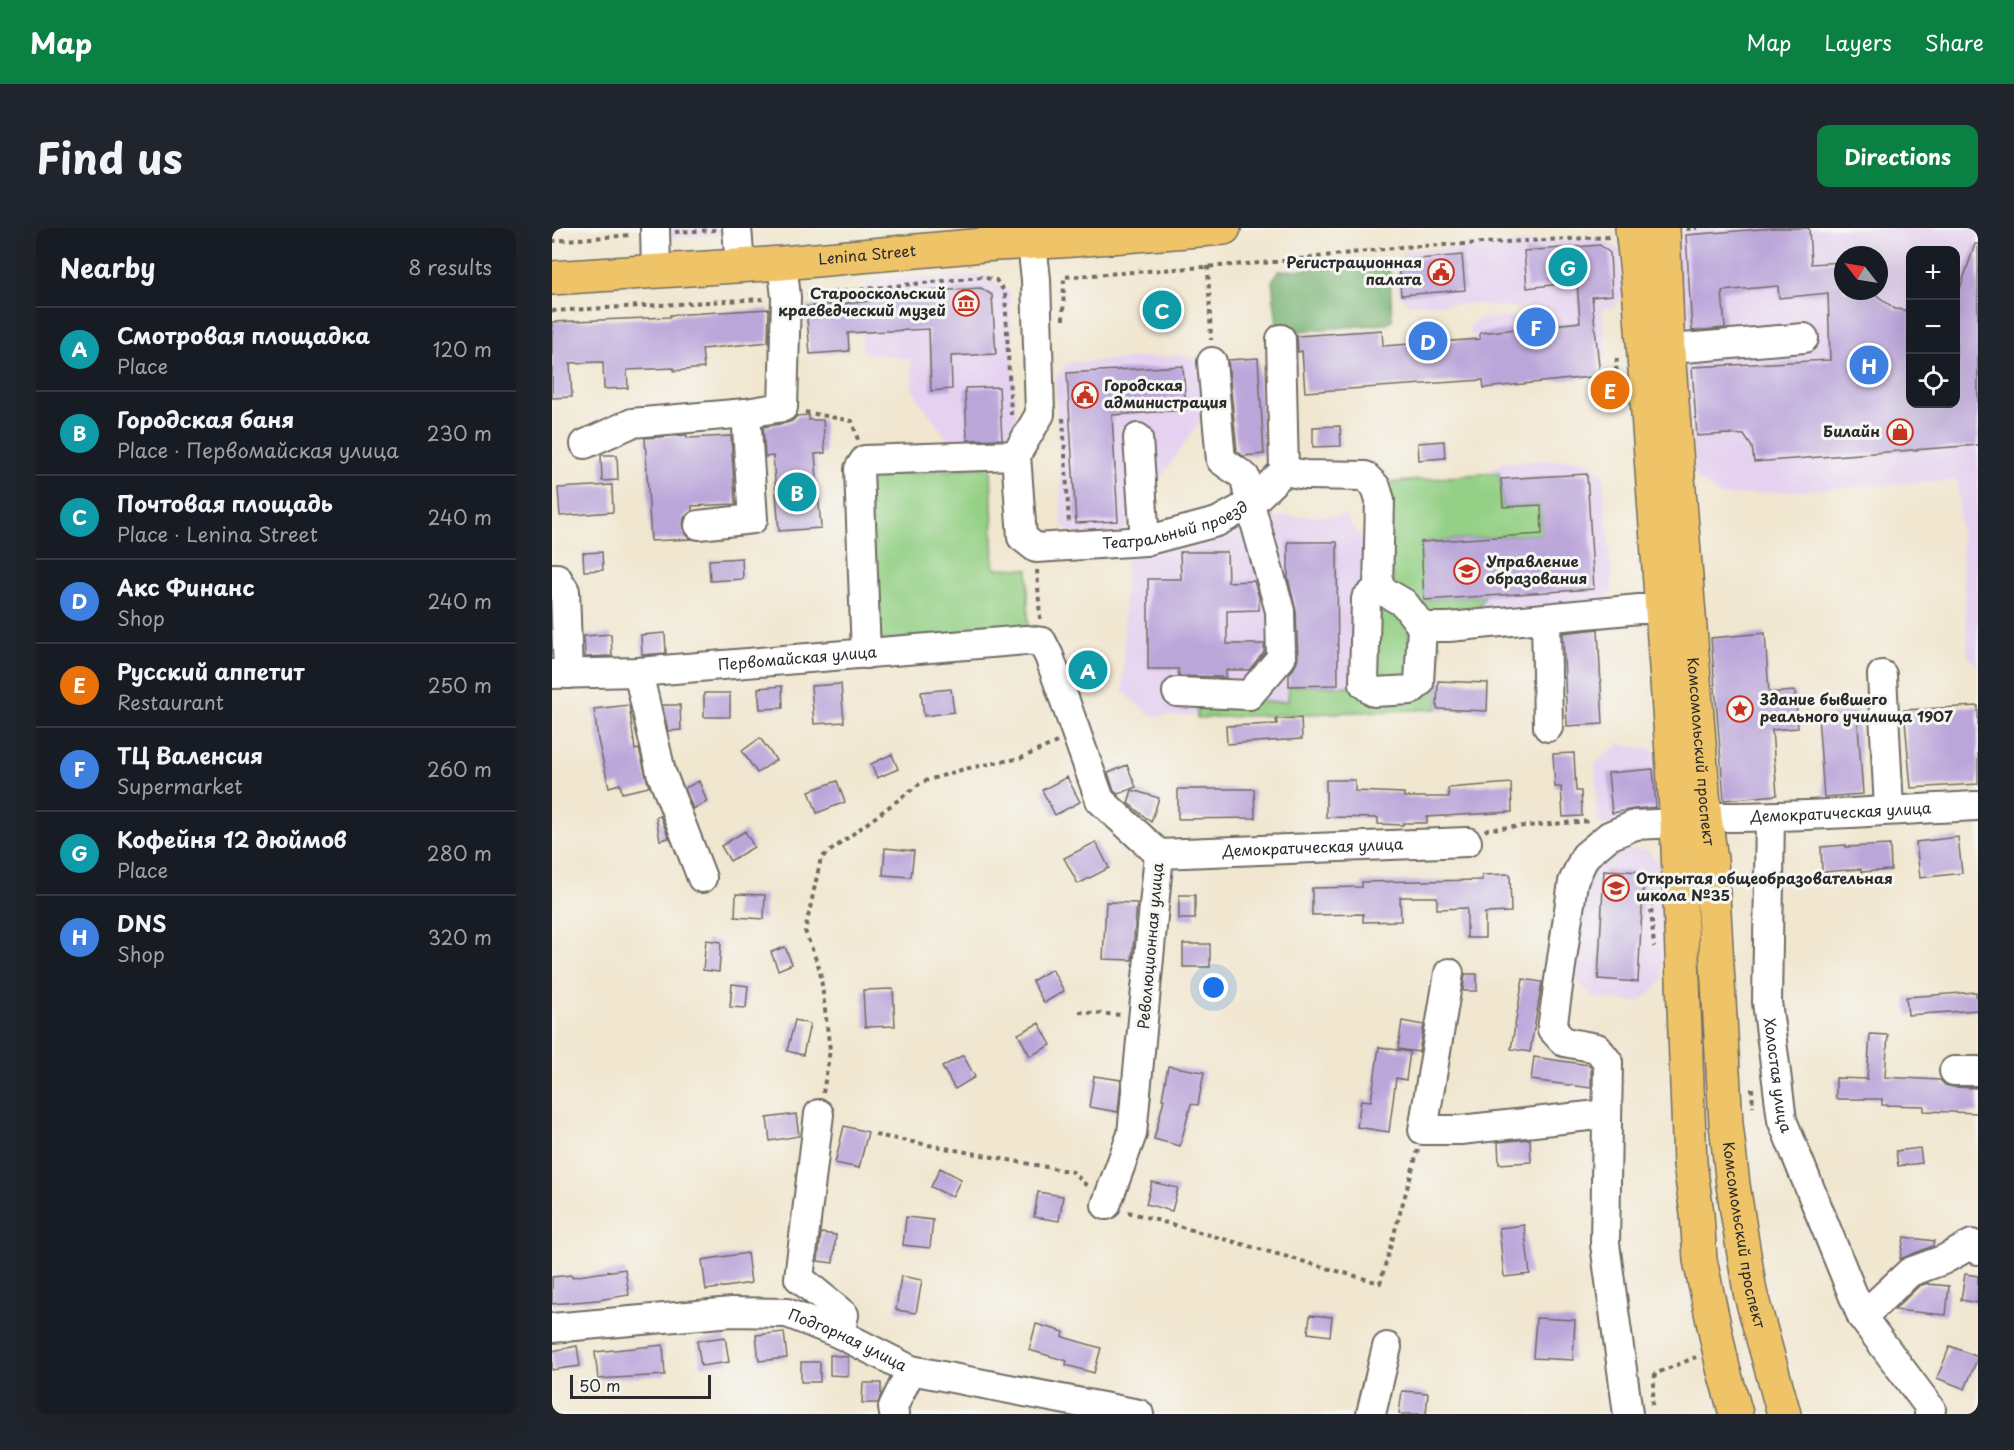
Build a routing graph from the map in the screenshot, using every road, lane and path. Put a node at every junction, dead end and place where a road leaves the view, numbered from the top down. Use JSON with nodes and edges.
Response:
{"nodes":[{"id":1,"x":655,"y":228,"type":"edge"},
{"id":2,"x":737,"y":228,"type":"edge"},
{"id":3,"x":1224,"y":228,"type":"edge"},
{"id":4,"x":1663,"y":228,"type":"edge"},
{"id":5,"x":1185,"y":230,"type":"edge"},
{"id":6,"x":1625,"y":232,"type":"edge"},
{"id":7,"x":1031,"y":236,"type":"edge"},
{"id":8,"x":782,"y":263,"type":"junction"},
{"id":9,"x":740,"y":265,"type":"junction"},
{"id":10,"x":1208,"y":267,"type":"junction"},
{"id":11,"x":656,"y":270,"type":"junction"},
{"id":12,"x":552,"y":278,"type":"edge"},
{"id":13,"x":786,"y":297,"type":"junction"},
{"id":14,"x":552,"y":311,"type":"edge"},
{"id":15,"x":1062,"y":325,"type":"dead end"},
{"id":16,"x":1804,"y":338,"type":"dead end"},
{"id":17,"x":1281,"y":339,"type":"dead end"},
{"id":18,"x":1618,"y":348,"type":"dead end"},
{"id":19,"x":1668,"y":351,"type":"junction"},
{"id":20,"x":1212,"y":362,"type":"joint"},
{"id":21,"x":1616,"y":367,"type":"dead end"},
{"id":22,"x":783,"y":407,"type":"junction"},
{"id":23,"x":1063,"y":407,"type":"dead end"},
{"id":24,"x":746,"y":413,"type":"junction"},
{"id":25,"x":1012,"y":418,"type":"dead end"},
{"id":26,"x":1138,"y":438,"type":"dead end"},
{"id":27,"x":585,"y":444,"type":"dead end"},
{"id":28,"x":1016,"y":455,"type":"junction"},
{"id":29,"x":865,"y":460,"type":"junction"},
{"id":30,"x":1284,"y":471,"type":"junction"},
{"id":31,"x":1250,"y":504,"type":"junction"},
{"id":32,"x":699,"y":525,"type":"dead end"},
{"id":33,"x":1145,"y":541,"type":"junction"},
{"id":34,"x":1070,"y":546,"type":"junction"},
{"id":35,"x":1036,"y":548,"type":"junction"},
{"id":36,"x":552,"y":578,"type":"edge"},
{"id":37,"x":1378,"y":588,"type":"junction"},
{"id":38,"x":1662,"y":609,"type":"junction"},
{"id":39,"x":1546,"y":618,"type":"junction"},
{"id":40,"x":1422,"y":627,"type":"junction"},
{"id":41,"x":1042,"y":642,"type":"junction"},
{"id":42,"x":866,"y":654,"type":"junction"},
{"id":43,"x":638,"y":672,"type":"junction"},
{"id":44,"x":560,"y":674,"type":"edge"},
{"id":45,"x":1882,"y":675,"type":"dead end"},
{"id":46,"x":1177,"y":692,"type":"dead end"},
{"id":47,"x":1548,"y":727,"type":"dead end"},
{"id":48,"x":1076,"y":734,"type":"junction"},
{"id":49,"x":1889,"y":809,"type":"junction"},
{"id":50,"x":1978,"y":809,"type":"edge"},
{"id":51,"x":1770,"y":818,"type":"junction"},
{"id":52,"x":1592,"y":820,"type":"dead end"},
{"id":53,"x":1691,"y":820,"type":"junction"},
{"id":54,"x":1478,"y":835,"type":"joint"},
{"id":55,"x":1159,"y":854,"type":"junction"},
{"id":56,"x":702,"y":878,"type":"dead end"},
{"id":57,"x":1449,"y":973,"type":"dead end"},
{"id":58,"x":1079,"y":1012,"type":"dead end"},
{"id":59,"x":1144,"y":1016,"type":"junction"},
{"id":60,"x":819,"y":1114,"type":"joint"},
{"id":61,"x":1607,"y":1114,"type":"junction"},
{"id":62,"x":1424,"y":1130,"type":"junction"},
{"id":63,"x":875,"y":1135,"type":"dead end"},
{"id":64,"x":1106,"y":1205,"type":"junction"},
{"id":65,"x":1978,"y":1250,"type":"edge"},
{"id":66,"x":1862,"y":1317,"type":"junction"},
{"id":67,"x":552,"y":1328,"type":"edge"},
{"id":68,"x":840,"y":1334,"type":"junction"},
{"id":69,"x":1387,"y":1347,"type":"dead end"},
{"id":70,"x":1705,"y":1353,"type":"dead end"},
{"id":71,"x":911,"y":1370,"type":"junction"},
{"id":72,"x":1934,"y":1412,"type":"edge"},
{"id":73,"x":894,"y":1414,"type":"edge"},
{"id":74,"x":1139,"y":1414,"type":"edge"},
{"id":75,"x":1371,"y":1414,"type":"edge"},
{"id":76,"x":1628,"y":1414,"type":"edge"},
{"id":77,"x":1652,"y":1414,"type":"edge"},
{"id":78,"x":1736,"y":1414,"type":"edge"},
{"id":79,"x":1784,"y":1414,"type":"edge"}],
"edges":[{"from":1,"to":11,"type":"street"},
{"from":2,"to":9,"type":"street"},
{"from":3,"to":5,"type":"main road","name":"Lenina Street"},
{"from":4,"to":19,"type":"main road","name":"Комсомольский проспект"},
{"from":5,"to":7,"type":"main road","name":"Lenina Street"},
{"from":6,"to":10,"type":"path"},
{"from":6,"to":38,"type":"main road","name":"Комсомольский проспект"},
{"from":7,"to":8,"type":"main road","name":"Lenina Street"},
{"from":7,"to":28,"type":"street"},
{"from":8,"to":9,"type":"main road","name":"Lenina Street"},
{"from":8,"to":13,"type":"street"},
{"from":9,"to":11,"type":"main road","name":"Lenina Street"},
{"from":10,"to":15,"type":"path"},
{"from":10,"to":20,"type":"path"},
{"from":11,"to":12,"type":"main road","name":"Lenina Street"},
{"from":13,"to":14,"type":"path"},
{"from":13,"to":22,"type":"street"},
{"from":13,"to":25,"type":"path"},
{"from":16,"to":19,"type":"street"},
{"from":17,"to":30,"type":"street"},
{"from":18,"to":21,"type":"path"},
{"from":19,"to":53,"type":"main road","name":"Комсомольский проспект"},
{"from":20,"to":31,"type":"street"},
{"from":22,"to":24,"type":"street"},
{"from":22,"to":29,"type":"path"},
{"from":23,"to":34,"type":"path"},
{"from":24,"to":27,"type":"street"},
{"from":24,"to":32,"type":"street"},
{"from":26,"to":33,"type":"street"},
{"from":28,"to":29,"type":"street"},
{"from":28,"to":35,"type":"street"},
{"from":29,"to":42,"type":"street"},
{"from":30,"to":31,"type":"street"},
{"from":30,"to":37,"type":"street"},
{"from":31,"to":33,"type":"street","name":"Театральный проезд"},
{"from":31,"to":46,"type":"street","name":"Театральный проезд"},
{"from":33,"to":34,"type":"street","name":"Театральный проезд"},
{"from":34,"to":35,"type":"street","name":"Театральный проезд"},
{"from":35,"to":41,"type":"path"},
{"from":36,"to":44,"type":"street"},
{"from":37,"to":40,"type":"street"},
{"from":37,"to":40,"type":"street"},
{"from":38,"to":39,"type":"street"},
{"from":38,"to":53,"type":"main road","name":"Комсомольский проспект"},
{"from":39,"to":40,"type":"street"},
{"from":39,"to":47,"type":"street"},
{"from":41,"to":42,"type":"street","name":"Первомайская улица"},
{"from":41,"to":48,"type":"street","name":"Революционная улица"},
{"from":42,"to":43,"type":"street","name":"Первомайская улица"},
{"from":43,"to":44,"type":"street","name":"Первомайская улица"},
{"from":43,"to":56,"type":"street"},
{"from":45,"to":49,"type":"street"},
{"from":48,"to":55,"type":"street","name":"Революционная улица"},
{"from":48,"to":60,"type":"path"},
{"from":49,"to":50,"type":"street","name":"Демократическая улица"},
{"from":49,"to":51,"type":"street","name":"Демократическая улица"},
{"from":51,"to":53,"type":"street","name":"Демократическая улица"},
{"from":51,"to":66,"type":"street","name":"Холостая улица"},
{"from":52,"to":54,"type":"path"},
{"from":53,"to":61,"type":"street","name":"Демократическая улица"},
{"from":53,"to":78,"type":"main road","name":"Комсомольский проспект"},
{"from":53,"to":79,"type":"main road","name":"Комсомольский проспект"},
{"from":54,"to":55,"type":"street","name":"Демократическая улица"},
{"from":55,"to":59,"type":"street","name":"Революционная улица"},
{"from":57,"to":62,"type":"street"},
{"from":58,"to":59,"type":"path"},
{"from":59,"to":64,"type":"street","name":"Революционная улица"},
{"from":60,"to":68,"type":"street"},
{"from":61,"to":62,"type":"street"},
{"from":61,"to":76,"type":"street"},
{"from":62,"to":64,"type":"path"},
{"from":63,"to":64,"type":"path"},
{"from":65,"to":66,"type":"street"},
{"from":66,"to":72,"type":"street","name":"Холостая улица"},
{"from":67,"to":68,"type":"street","name":"Подгорная улица"},
{"from":68,"to":71,"type":"street","name":"Подгорная улица"},
{"from":69,"to":75,"type":"street"},
{"from":70,"to":77,"type":"path"},
{"from":71,"to":73,"type":"street"},
{"from":71,"to":74,"type":"street","name":"Подгорная улица"}]}
